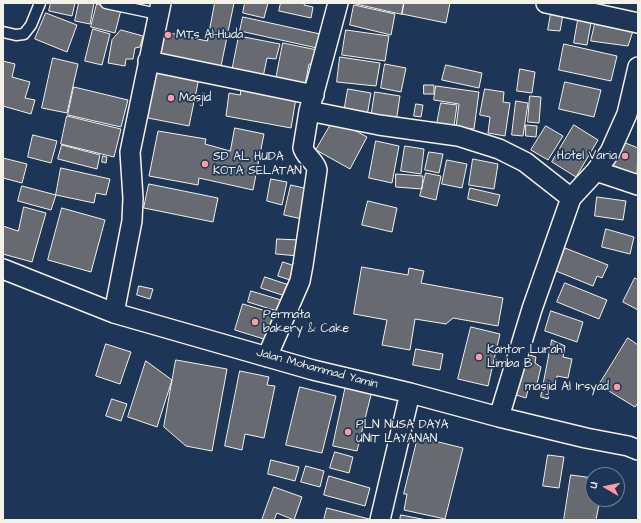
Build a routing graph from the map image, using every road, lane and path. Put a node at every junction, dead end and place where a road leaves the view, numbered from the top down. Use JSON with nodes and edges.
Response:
{"nodes":[{"id":1,"x":40,"y":3,"type":"edge"},
{"id":2,"x":106,"y":3,"type":"edge"},
{"id":3,"x":338,"y":3,"type":"edge"},
{"id":4,"x":546,"y":3,"type":"edge"},
{"id":5,"x":160,"y":8,"type":"edge"},
{"id":6,"x":638,"y":23,"type":"edge"},
{"id":7,"x":3,"y":32,"type":"edge"},
{"id":8,"x":148,"y":61,"type":"junction"},
{"id":9,"x":637,"y":73,"type":"edge"},
{"id":10,"x":312,"y":103,"type":"junction"},
{"id":11,"x":596,"y":171,"type":"junction"},
{"id":12,"x":638,"y":185,"type":"edge"},
{"id":13,"x":571,"y":198,"type":"junction"},
{"id":14,"x":3,"y":269,"type":"edge"},
{"id":15,"x":114,"y":312,"type":"junction"},
{"id":16,"x":267,"y":357,"type":"junction"},
{"id":17,"x":410,"y":393,"type":"junction"},
{"id":18,"x":499,"y":417,"type":"junction"},
{"id":19,"x":638,"y":450,"type":"edge"},
{"id":20,"x":380,"y":520,"type":"edge"}],
"edges":[{"from":1,"to":7,"type":"lane"},
{"from":2,"to":5,"type":"lane"},
{"from":3,"to":10,"type":"street"},
{"from":4,"to":6,"type":"street"},
{"from":5,"to":8,"type":"street"},
{"from":8,"to":10,"type":"street"},
{"from":8,"to":15,"type":"street"},
{"from":9,"to":11,"type":"street"},
{"from":10,"to":13,"type":"street"},
{"from":10,"to":16,"type":"street"},
{"from":11,"to":12,"type":"street"},
{"from":11,"to":13,"type":"street"},
{"from":13,"to":18,"type":"street"},
{"from":14,"to":15,"type":"street","name":"Jalan Mohammad Yamin"},
{"from":15,"to":16,"type":"street","name":"Jalan Mohammad Yamin"},
{"from":16,"to":17,"type":"street","name":"Jalan Mohammad Yamin"},
{"from":17,"to":18,"type":"street","name":"Jalan Mohammad Yamin"},
{"from":17,"to":20,"type":"street"},
{"from":18,"to":19,"type":"street","name":"Jalan Mohammad Yamin"}]}
